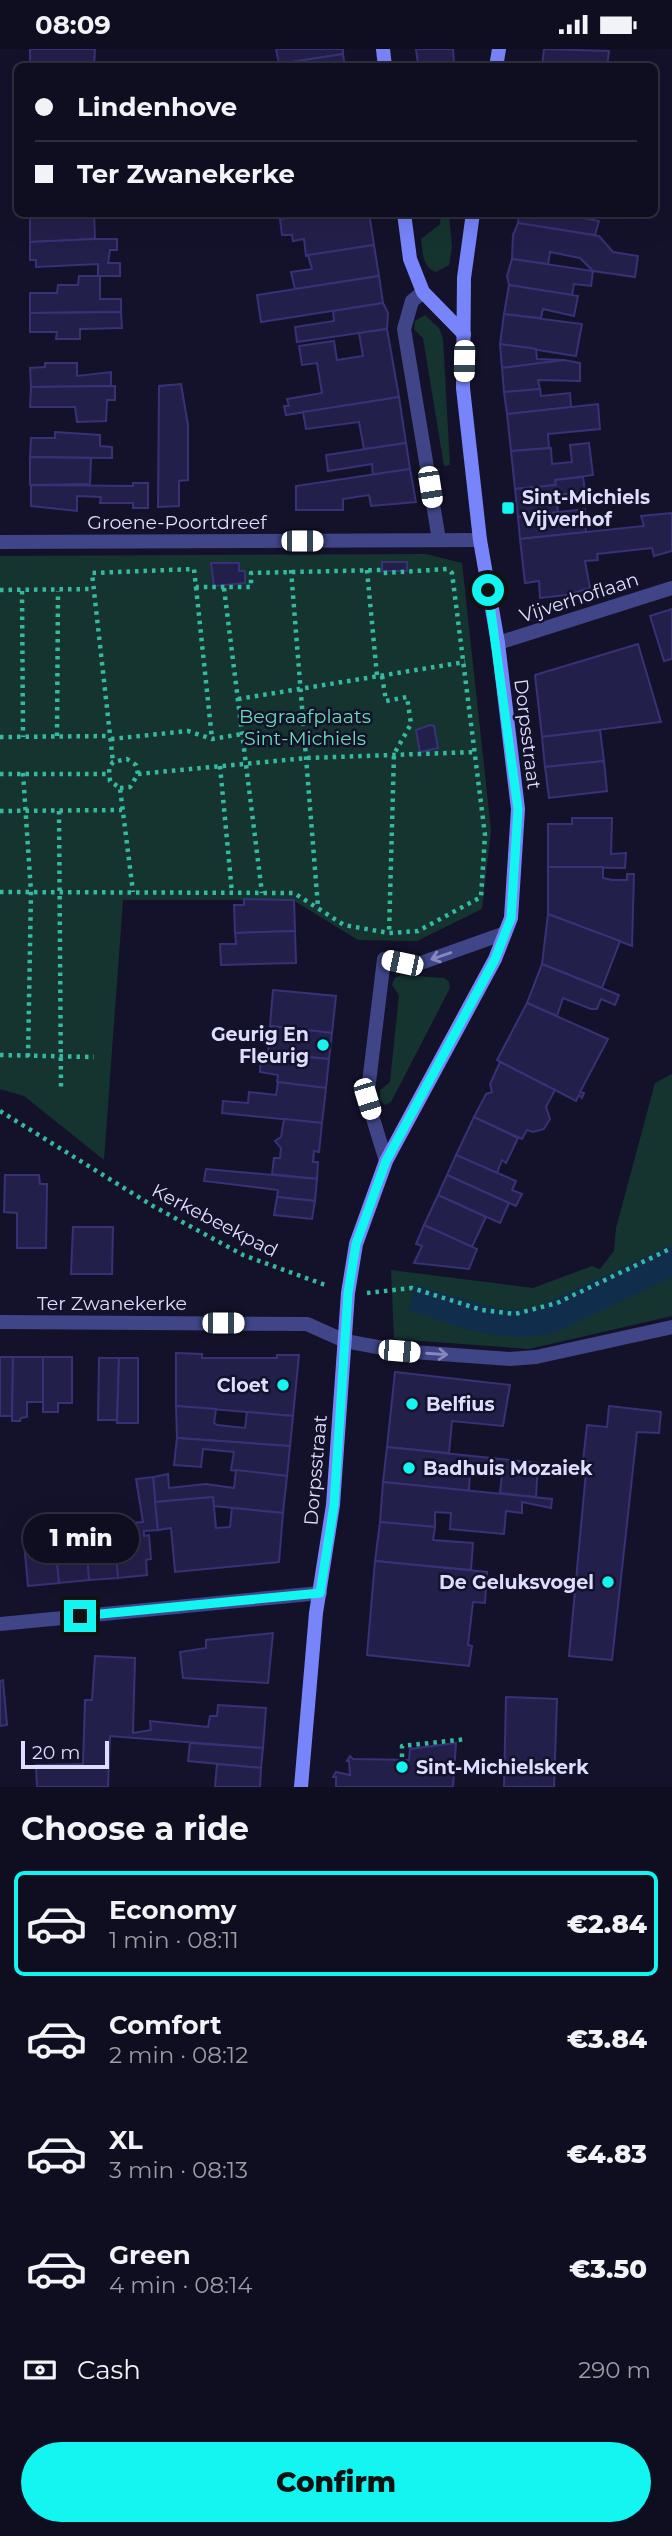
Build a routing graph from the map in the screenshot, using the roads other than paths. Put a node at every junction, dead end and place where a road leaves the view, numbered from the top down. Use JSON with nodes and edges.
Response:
{"nodes":[{"id":1,"x":405,"y":217,"type":"edge"},
{"id":2,"x":472,"y":217,"type":"edge"},
{"id":3,"x":423,"y":292,"type":"junction"},
{"id":4,"x":464,"y":334,"type":"junction"},
{"id":5,"x":439,"y":540,"type":"junction"},
{"id":6,"x":480,"y":540,"type":"junction"},
{"id":7,"x":0,"y":542,"type":"edge"},
{"id":8,"x":672,"y":588,"type":"edge"},
{"id":9,"x":498,"y":643,"type":"junction"},
{"id":10,"x":505,"y":933,"type":"junction"},
{"id":11,"x":386,"y":1161,"type":"junction"},
{"id":12,"x":0,"y":1322,"type":"edge"},
{"id":13,"x":672,"y":1327,"type":"edge"},
{"id":14,"x":345,"y":1341,"type":"junction"},
{"id":15,"x":320,"y":1593,"type":"junction"},
{"id":16,"x":0,"y":1624,"type":"edge"},
{"id":17,"x":301,"y":1787,"type":"edge"}],
"edges":[{"from":1,"to":3,"type":"street"},
{"from":2,"to":4,"type":"street","name":"Dorpsstraat"},
{"from":3,"to":4,"type":"street"},
{"from":3,"to":5,"type":"street"},
{"from":4,"to":6,"type":"street","name":"Dorpsstraat"},
{"from":5,"to":6,"type":"street","name":"Groene-Poortdreef"},
{"from":5,"to":7,"type":"street","name":"Groene-Poortdreef"},
{"from":6,"to":9,"type":"street","name":"Dorpsstraat"},
{"from":8,"to":9,"type":"street","name":"Vijverhoflaan"},
{"from":9,"to":10,"type":"street","name":"Dorpsstraat"},
{"from":10,"to":11,"type":"street","name":"Dorpsstraat"},
{"from":10,"to":11,"type":"street","one_way":true},
{"from":11,"to":14,"type":"street","name":"Dorpsstraat"},
{"from":12,"to":14,"type":"street","name":"Ter Zwanekerke"},
{"from":14,"to":13,"type":"street","name":"Ter Zwanekerke","one_way":true},
{"from":14,"to":15,"type":"street","name":"Dorpsstraat"},
{"from":15,"to":16,"type":"street"},
{"from":15,"to":17,"type":"street","name":"Dorpsstraat"}]}
